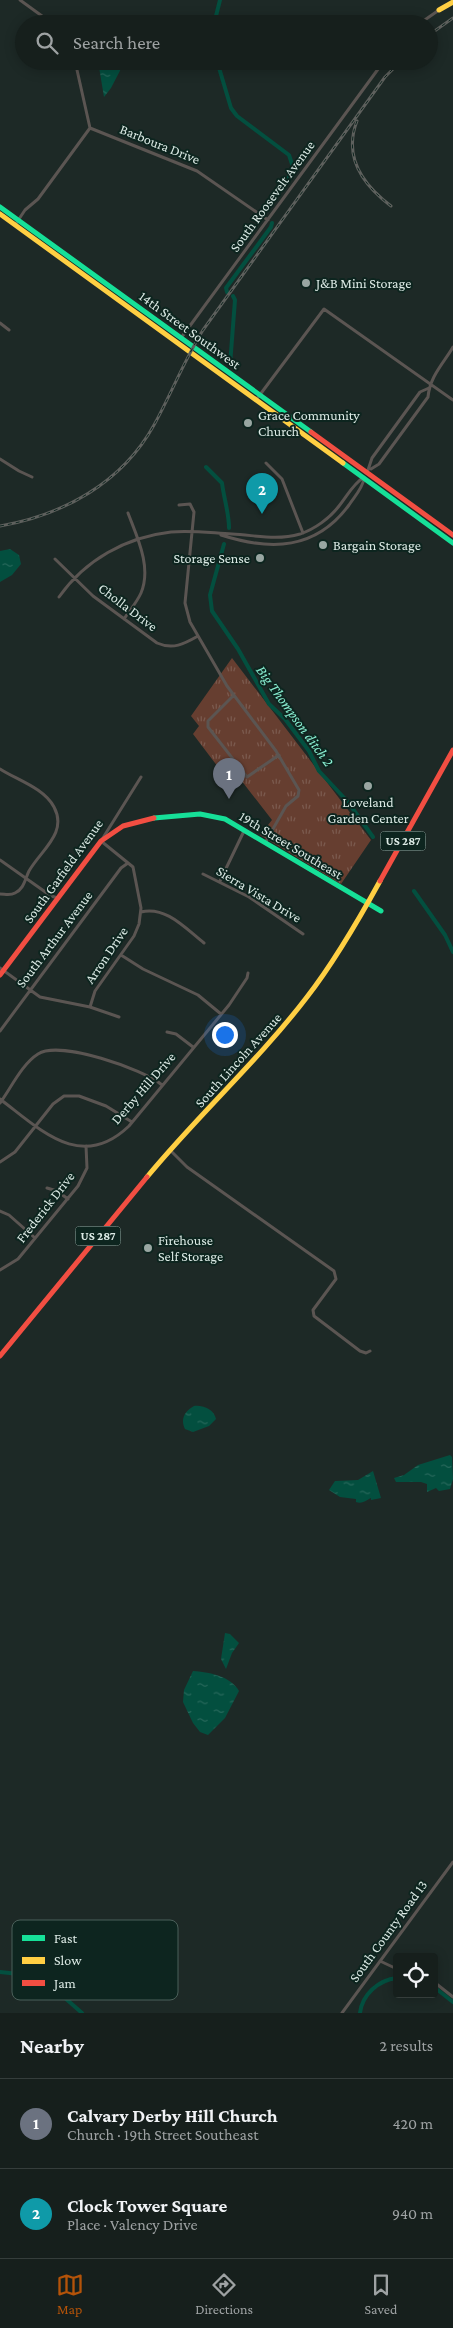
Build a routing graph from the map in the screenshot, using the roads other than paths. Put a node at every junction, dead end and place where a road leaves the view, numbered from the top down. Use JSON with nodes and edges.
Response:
{"nodes":[{"id":1,"x":20,"y":0,"type":"edge"},
{"id":2,"x":453,"y":2,"type":"edge"},
{"id":3,"x":439,"y":10,"type":"joint"},
{"id":4,"x":41,"y":15,"type":"edge"},
{"id":5,"x":432,"y":15,"type":"edge"},
{"id":6,"x":77,"y":70,"type":"edge"},
{"id":7,"x":377,"y":70,"type":"edge"},
{"id":8,"x":90,"y":128,"type":"junction"},
{"id":9,"x":0,"y":207,"type":"edge"},
{"id":10,"x":0,"y":214,"type":"edge"},
{"id":11,"x":268,"y":220,"type":"junction"},
{"id":12,"x":16,"y":222,"type":"junction"},
{"id":13,"x":0,"y":323,"type":"edge"},
{"id":14,"x":9,"y":330,"type":"dead end"},
{"id":15,"x":179,"y":340,"type":"junction"},
{"id":16,"x":453,"y":347,"type":"edge"},
{"id":17,"x":430,"y":386,"type":"junction"},
{"id":18,"x":258,"y":397,"type":"junction"},
{"id":19,"x":453,"y":400,"type":"edge"},
{"id":20,"x":0,"y":458,"type":"edge"},
{"id":21,"x":266,"y":463,"type":"dead end"},
{"id":22,"x":367,"y":473,"type":"junction"},
{"id":23,"x":32,"y":477,"type":"dead end"},
{"id":24,"x":179,"y":505,"type":"dead end"},
{"id":25,"x":128,"y":513,"type":"dead end"},
{"id":26,"x":192,"y":532,"type":"junction"},
{"id":27,"x":303,"y":533,"type":"junction"},
{"id":28,"x":218,"y":534,"type":"junction"},
{"id":29,"x":453,"y":535,"type":"edge"},
{"id":30,"x":137,"y":540,"type":"junction"},
{"id":31,"x":453,"y":543,"type":"edge"},
{"id":32,"x":55,"y":559,"type":"dead end"},
{"id":33,"x":74,"y":578,"type":"junction"},
{"id":34,"x":59,"y":597,"type":"dead end"},
{"id":35,"x":124,"y":619,"type":"junction"},
{"id":36,"x":198,"y":636,"type":"junction"},
{"id":37,"x":234,"y":695,"type":"junction"},
{"id":38,"x":453,"y":750,"type":"edge"},
{"id":39,"x":278,"y":755,"type":"junction"},
{"id":40,"x":0,"y":769,"type":"edge"},
{"id":41,"x":140,"y":777,"type":"dead end"},
{"id":42,"x":244,"y":831,"type":"junction"},
{"id":43,"x":101,"y":841,"type":"junction"},
{"id":44,"x":265,"y":843,"type":"junction"},
{"id":45,"x":0,"y":860,"type":"edge"},
{"id":46,"x":129,"y":863,"type":"junction"},
{"id":47,"x":203,"y":874,"type":"dead end"},
{"id":48,"x":27,"y":880,"type":"junction"},
{"id":49,"x":220,"y":881,"type":"junction"},
{"id":50,"x":0,"y":894,"type":"edge"},
{"id":51,"x":58,"y":898,"type":"junction"},
{"id":52,"x":368,"y":904,"type":"junction"},
{"id":53,"x":381,"y":911,"type":"dead end"},
{"id":54,"x":141,"y":912,"type":"junction"},
{"id":55,"x":303,"y":934,"type":"dead end"},
{"id":56,"x":204,"y":943,"type":"dead end"},
{"id":57,"x":121,"y":955,"type":"junction"},
{"id":58,"x":1,"y":971,"type":"edge"},
{"id":59,"x":248,"y":972,"type":"dead end"},
{"id":60,"x":30,"y":990,"type":"junction"},
{"id":61,"x":90,"y":1008,"type":"junction"},
{"id":62,"x":221,"y":1014,"type":"junction"},
{"id":63,"x":120,"y":1017,"type":"dead end"},
{"id":64,"x":0,"y":1031,"type":"edge"},
{"id":65,"x":167,"y":1032,"type":"dead end"},
{"id":66,"x":193,"y":1047,"type":"junction"},
{"id":67,"x":162,"y":1085,"type":"junction"},
{"id":68,"x":1,"y":1101,"type":"edge"},
{"id":69,"x":132,"y":1122,"type":"junction"},
{"id":70,"x":36,"y":1126,"type":"junction"},
{"id":71,"x":86,"y":1146,"type":"junction"},
{"id":72,"x":171,"y":1151,"type":"junction"},
{"id":73,"x":0,"y":1162,"type":"edge"},
{"id":74,"x":47,"y":1188,"type":"dead end"},
{"id":75,"x":68,"y":1199,"type":"junction"},
{"id":76,"x":0,"y":1211,"type":"edge"},
{"id":77,"x":36,"y":1238,"type":"junction"},
{"id":78,"x":0,"y":1270,"type":"edge"},
{"id":79,"x":370,"y":1351,"type":"dead end"},
{"id":80,"x":0,"y":1356,"type":"edge"},
{"id":81,"x":453,"y":1862,"type":"edge"},
{"id":82,"x":380,"y":1961,"type":"junction"},
{"id":83,"x":393,"y":1966,"type":"edge"},
{"id":84,"x":438,"y":1985,"type":"edge"},
{"id":85,"x":453,"y":1996,"type":"edge"},
{"id":86,"x":342,"y":2013,"type":"edge"}],
"edges":[{"from":1,"to":4,"type":"street"},
{"from":2,"to":3,"type":"main road"},
{"from":3,"to":5,"type":"street"},
{"from":6,"to":8,"type":"street"},
{"from":7,"to":11,"type":"street","name":"South Roosevelt Avenue"},
{"from":8,"to":11,"type":"street","name":"Barboura Drive"},
{"from":8,"to":12,"type":"street"},
{"from":9,"to":12,"type":"main road","name":"14th Street Southwest"},
{"from":10,"to":12,"type":"main road","name":"14th Street Southwest"},
{"from":11,"to":15,"type":"street","name":"South Roosevelt Avenue"},
{"from":12,"to":15,"type":"main road","name":"14th Street Southwest"},
{"from":13,"to":14,"type":"street"},
{"from":15,"to":18,"type":"main road","name":"14th Street Southwest"},
{"from":16,"to":17,"type":"street"},
{"from":17,"to":18,"type":"street"},
{"from":17,"to":19,"type":"street"},
{"from":17,"to":22,"type":"street"},
{"from":17,"to":22,"type":"street"},
{"from":18,"to":22,"type":"main road","name":"14th Street Southwest"},
{"from":20,"to":23,"type":"street"},
{"from":21,"to":27,"type":"street"},
{"from":22,"to":27,"type":"street"},
{"from":22,"to":28,"type":"street"},
{"from":22,"to":29,"type":"main road"},
{"from":22,"to":31,"type":"main road"},
{"from":24,"to":26,"type":"street"},
{"from":25,"to":30,"type":"street"},
{"from":26,"to":28,"type":"street"},
{"from":26,"to":30,"type":"street"},
{"from":26,"to":36,"type":"street"},
{"from":27,"to":28,"type":"street"},
{"from":30,"to":33,"type":"street"},
{"from":30,"to":35,"type":"street"},
{"from":32,"to":33,"type":"street","name":"Cholla Drive"},
{"from":33,"to":34,"type":"street"},
{"from":33,"to":35,"type":"street","name":"Cholla Drive"},
{"from":35,"to":36,"type":"street","name":"Cholla Drive"},
{"from":36,"to":37,"type":"street"},
{"from":37,"to":39,"type":"street"},
{"from":37,"to":39,"type":"street"},
{"from":38,"to":52,"type":"main road","name":"South Lincoln Avenue","number":"US 287"},
{"from":39,"to":44,"type":"street"},
{"from":40,"to":48,"type":"street"},
{"from":41,"to":43,"type":"street","name":"South Garfield Avenue"},
{"from":42,"to":43,"type":"main road","name":"19th Street Southeast"},
{"from":42,"to":44,"type":"main road","name":"19th Street Southeast"},
{"from":42,"to":49,"type":"street"},
{"from":43,"to":46,"type":"street"},
{"from":43,"to":51,"type":"main road","name":"South Garfield Avenue"},
{"from":44,"to":52,"type":"main road","name":"19th Street Southeast"},
{"from":45,"to":48,"type":"street"},
{"from":46,"to":54,"type":"street","name":"Arron Drive"},
{"from":46,"to":60,"type":"street","name":"South Arthur Avenue"},
{"from":47,"to":49,"type":"street","name":"Sierra Vista Drive"},
{"from":48,"to":50,"type":"street"},
{"from":48,"to":51,"type":"street"},
{"from":49,"to":55,"type":"street","name":"Sierra Vista Drive"},
{"from":51,"to":58,"type":"main road","name":"South Garfield Avenue"},
{"from":52,"to":53,"type":"main road","name":"19th Street Southeast"},
{"from":52,"to":72,"type":"main road","name":"South Lincoln Avenue","number":"US 287"},
{"from":54,"to":56,"type":"street"},
{"from":54,"to":57,"type":"street","name":"Arron Drive"},
{"from":57,"to":61,"type":"street","name":"Arron Drive"},
{"from":57,"to":62,"type":"street"},
{"from":58,"to":60,"type":"street"},
{"from":59,"to":62,"type":"street","name":"Derby Hill Drive"},
{"from":60,"to":61,"type":"street"},
{"from":60,"to":64,"type":"street","name":"South Arthur Avenue"},
{"from":61,"to":63,"type":"street"},
{"from":62,"to":66,"type":"street","name":"Derby Hill Drive"},
{"from":65,"to":66,"type":"street"},
{"from":66,"to":67,"type":"street","name":"Derby Hill Drive"},
{"from":67,"to":68,"type":"street"},
{"from":67,"to":69,"type":"street","name":"Derby Hill Drive"},
{"from":68,"to":70,"type":"street","name":"Derby Hill Drive"},
{"from":69,"to":70,"type":"street"},
{"from":69,"to":71,"type":"street","name":"Derby Hill Drive"},
{"from":70,"to":71,"type":"street","name":"Derby Hill Drive"},
{"from":70,"to":73,"type":"street"},
{"from":71,"to":75,"type":"street","name":"Frederick Drive"},
{"from":72,"to":79,"type":"street"},
{"from":72,"to":80,"type":"main road","name":"South Lincoln Avenue","number":"US 287"},
{"from":74,"to":75,"type":"street"},
{"from":75,"to":77,"type":"street","name":"Frederick Drive"},
{"from":76,"to":77,"type":"street"},
{"from":77,"to":78,"type":"street","name":"Frederick Drive"},
{"from":81,"to":82,"type":"street","name":"South County Road 13"},
{"from":82,"to":83,"type":"street"},
{"from":82,"to":86,"type":"street","name":"South County Road 13"},
{"from":84,"to":85,"type":"street"}]}
